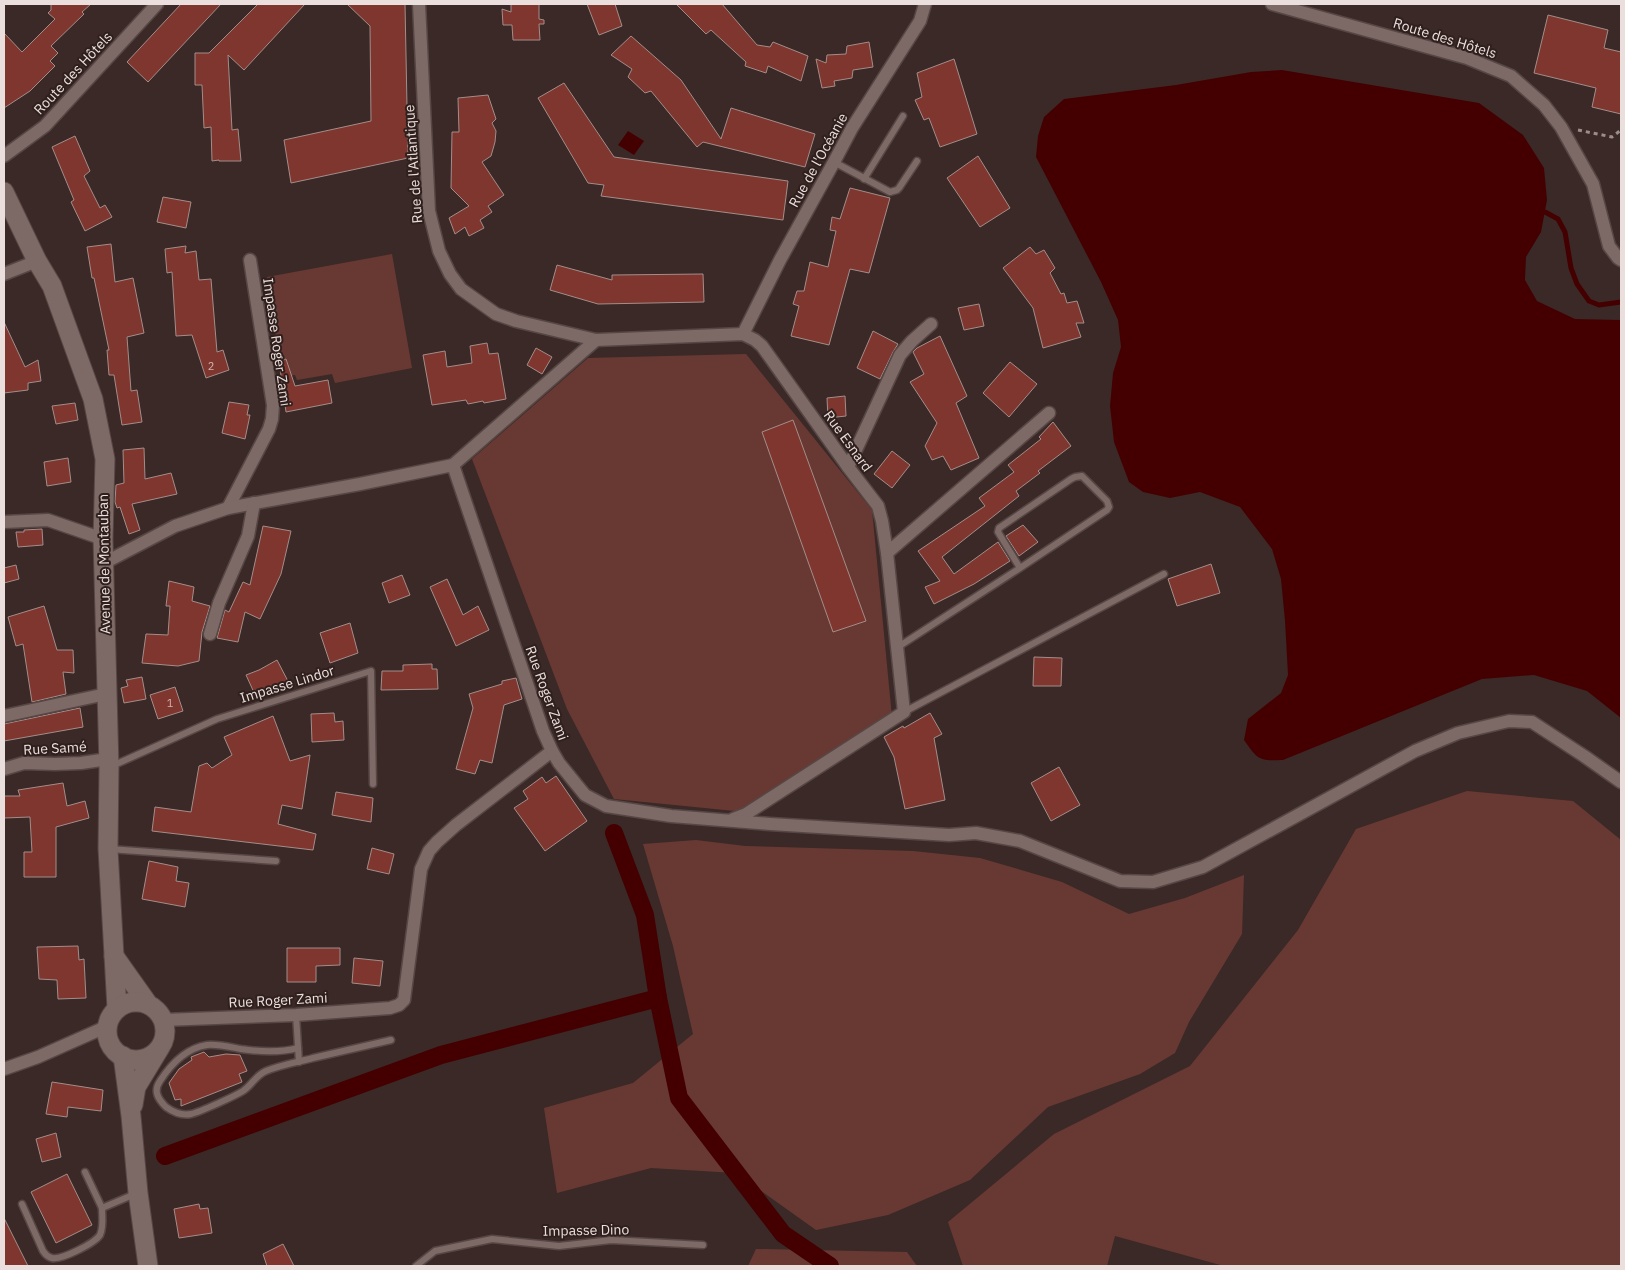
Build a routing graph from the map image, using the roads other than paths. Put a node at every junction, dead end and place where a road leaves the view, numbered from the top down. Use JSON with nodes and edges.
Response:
{"nodes":[{"id":1,"x":157,"y":4,"type":"edge"},
{"id":2,"x":419,"y":4,"type":"edge"},
{"id":3,"x":925,"y":4,"type":"edge"},
{"id":4,"x":1272,"y":4,"type":"edge"},
{"id":5,"x":903,"y":116,"type":"dead end"},
{"id":6,"x":4,"y":156,"type":"edge"},
{"id":7,"x":917,"y":161,"type":"dead end"},
{"id":8,"x":834,"y":162,"type":"junction"},
{"id":9,"x":864,"y":179,"type":"junction"},
{"id":10,"x":6,"y":199,"type":"edge"},
{"id":11,"x":250,"y":260,"type":"dead end"},
{"id":12,"x":1621,"y":260,"type":"edge"},
{"id":13,"x":37,"y":261,"type":"junction"},
{"id":14,"x":4,"y":274,"type":"edge"},
{"id":15,"x":931,"y":324,"type":"dead end"},
{"id":16,"x":743,"y":334,"type":"junction"},
{"id":17,"x":596,"y":340,"type":"junction"},
{"id":18,"x":1049,"y":413,"type":"dead end"},
{"id":19,"x":452,"y":465,"type":"junction"},
{"id":20,"x":848,"y":466,"type":"junction"},
{"id":21,"x":254,"y":503,"type":"junction"},
{"id":22,"x":228,"y":508,"type":"junction"},
{"id":23,"x":4,"y":522,"type":"edge"},
{"id":24,"x":103,"y":539,"type":"junction"},
{"id":25,"x":887,"y":553,"type":"junction"},
{"id":26,"x":104,"y":563,"type":"junction"},
{"id":27,"x":1020,"y":568,"type":"junction"},
{"id":28,"x":1164,"y":574,"type":"dead end"},
{"id":29,"x":210,"y":634,"type":"dead end"},
{"id":30,"x":898,"y":646,"type":"junction"},
{"id":31,"x":106,"y":694,"type":"junction"},
{"id":32,"x":904,"y":712,"type":"junction"},
{"id":33,"x":4,"y":716,"type":"edge"},
{"id":34,"x":552,"y":751,"type":"junction"},
{"id":35,"x":108,"y":763,"type":"junction"},
{"id":36,"x":4,"y":769,"type":"edge"},
{"id":37,"x":1621,"y":782,"type":"edge"},
{"id":38,"x":373,"y":784,"type":"dead end"},
{"id":39,"x":726,"y":821,"type":"junction"},
{"id":40,"x":108,"y":848,"type":"junction"},
{"id":41,"x":276,"y":861,"type":"dead end"},
{"id":42,"x":114,"y":956,"type":"junction"},
{"id":43,"x":148,"y":1004,"type":"junction"},
{"id":44,"x":117,"y":1009,"type":"junction"},
{"id":45,"x":296,"y":1015,"type":"junction"},
{"id":46,"x":163,"y":1020,"type":"junction"},
{"id":47,"x":108,"y":1026,"type":"junction"},
{"id":48,"x":392,"y":1040,"type":"dead end"},
{"id":49,"x":160,"y":1047,"type":"junction"},
{"id":50,"x":298,"y":1048,"type":"junction"},
{"id":51,"x":123,"y":1056,"type":"junction"},
{"id":52,"x":299,"y":1062,"type":"junction"},
{"id":53,"x":4,"y":1069,"type":"edge"},
{"id":54,"x":131,"y":1116,"type":"junction"},
{"id":55,"x":85,"y":1172,"type":"dead end"},
{"id":56,"x":138,"y":1193,"type":"junction"},
{"id":57,"x":22,"y":1204,"type":"dead end"},
{"id":58,"x":102,"y":1208,"type":"junction"},
{"id":59,"x":703,"y":1245,"type":"dead end"},
{"id":60,"x":148,"y":1266,"type":"edge"},
{"id":61,"x":416,"y":1266,"type":"edge"}],
"edges":[{"from":1,"to":6,"type":"street","name":"Route des Hôtels"},
{"from":2,"to":17,"type":"street","name":"Rue de l'Atlantique"},
{"from":3,"to":8,"type":"street","name":"Rue de l'Océanie"},
{"from":4,"to":12,"type":"street","name":"Route des Hôtels"},
{"from":5,"to":9,"type":"lane"},
{"from":7,"to":9,"type":"lane"},
{"from":8,"to":9,"type":"lane"},
{"from":8,"to":16,"type":"street","name":"Rue de l'Océanie"},
{"from":10,"to":13,"type":"main road","name":"Avenue de Montauban"},
{"from":11,"to":22,"type":"street","name":"Impasse Roger Zami"},
{"from":13,"to":14,"type":"street"},
{"from":13,"to":24,"type":"main road","name":"Avenue de Montauban"},
{"from":15,"to":20,"type":"street"},
{"from":16,"to":17,"type":"street"},
{"from":16,"to":20,"type":"street","name":"Rue Esnard"},
{"from":17,"to":19,"type":"street"},
{"from":18,"to":25,"type":"street"},
{"from":19,"to":21,"type":"street"},
{"from":19,"to":34,"type":"street","name":"Rue Roger Zami"},
{"from":20,"to":25,"type":"street","name":"Rue Esnard"},
{"from":21,"to":22,"type":"street"},
{"from":21,"to":29,"type":"street"},
{"from":22,"to":26,"type":"street"},
{"from":23,"to":24,"type":"street"},
{"from":24,"to":26,"type":"main road","name":"Avenue de Montauban"},
{"from":25,"to":30,"type":"street","name":"Rue Esnard"},
{"from":26,"to":31,"type":"main road","name":"Avenue de Montauban"},
{"from":27,"to":27,"type":"lane"},
{"from":27,"to":30,"type":"lane"},
{"from":28,"to":32,"type":"lane"},
{"from":30,"to":32,"type":"street","name":"Rue Esnard"},
{"from":31,"to":33,"type":"street"},
{"from":31,"to":35,"type":"main road","name":"Avenue de Montauban"},
{"from":32,"to":39,"type":"street"},
{"from":34,"to":39,"type":"street"},
{"from":34,"to":45,"type":"street","name":"Rue Roger Zami"},
{"from":35,"to":36,"type":"street","name":"Rue Samé"},
{"from":35,"to":38,"type":"lane","name":"Impasse Lindor"},
{"from":35,"to":40,"type":"main road","name":"Avenue de Montauban"},
{"from":37,"to":39,"type":"street"},
{"from":40,"to":41,"type":"lane"},
{"from":40,"to":42,"type":"main road","name":"Avenue de Montauban"},
{"from":42,"to":43,"type":"main road"},
{"from":42,"to":44,"type":"main road","name":"Avenue de Montauban"},
{"from":43,"to":44,"type":"main road"},
{"from":43,"to":46,"type":"main road"},
{"from":44,"to":47,"type":"main road"},
{"from":45,"to":46,"type":"street","name":"Rue Roger Zami"},
{"from":45,"to":50,"type":"lane"},
{"from":46,"to":49,"type":"main road"},
{"from":47,"to":51,"type":"main road"},
{"from":47,"to":53,"type":"street"},
{"from":48,"to":52,"type":"lane"},
{"from":49,"to":51,"type":"main road"},
{"from":49,"to":54,"type":"main road"},
{"from":50,"to":52,"type":"lane"},
{"from":50,"to":52,"type":"lane"},
{"from":51,"to":54,"type":"main road"},
{"from":54,"to":56,"type":"main road"},
{"from":55,"to":58,"type":"lane"},
{"from":56,"to":58,"type":"lane"},
{"from":56,"to":60,"type":"main road"},
{"from":57,"to":58,"type":"lane"},
{"from":59,"to":61,"type":"lane","name":"Impasse Dino"}]}
